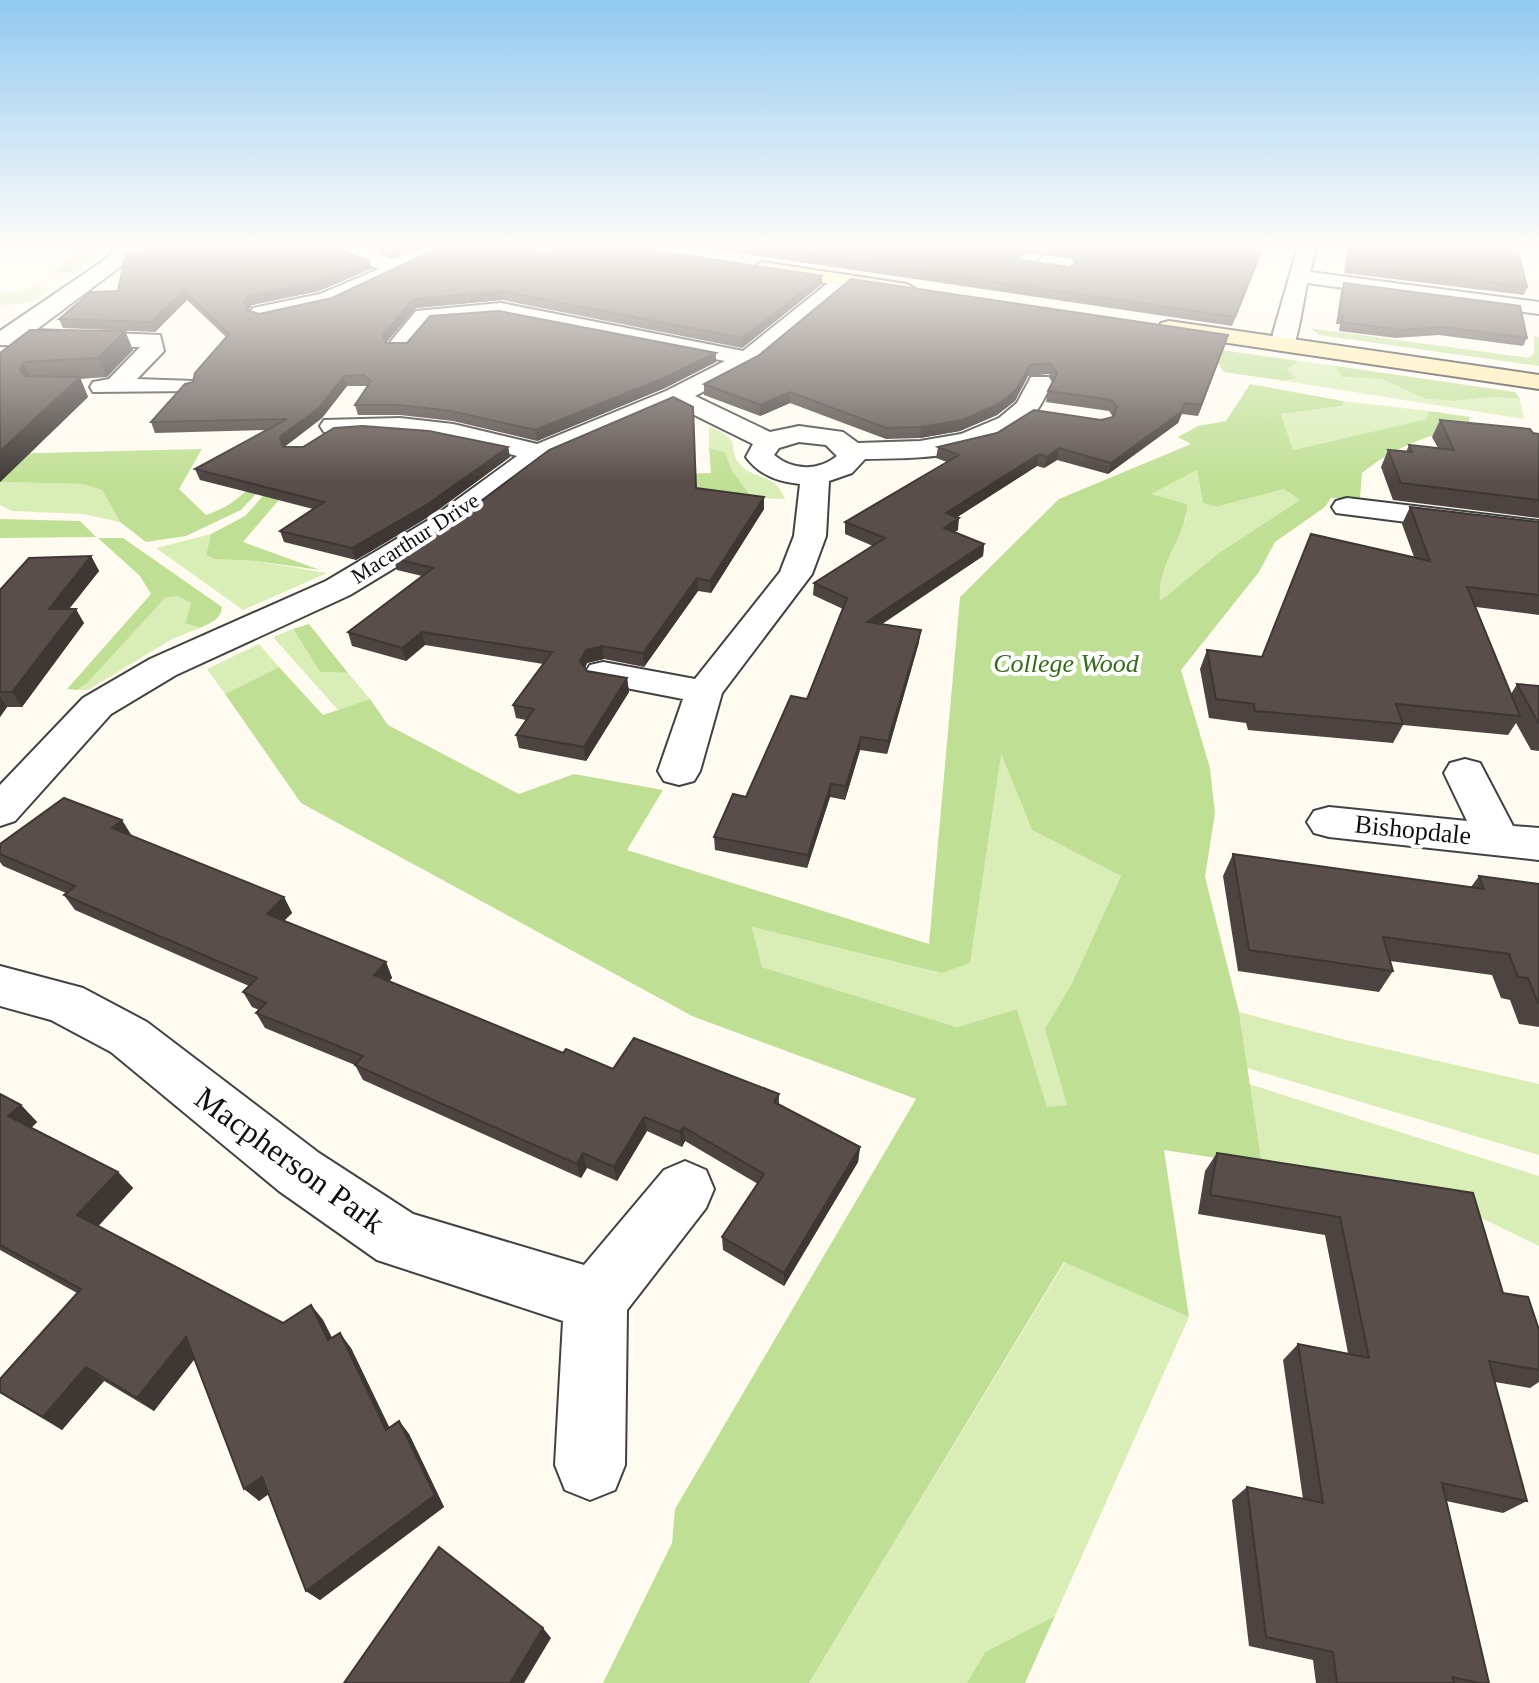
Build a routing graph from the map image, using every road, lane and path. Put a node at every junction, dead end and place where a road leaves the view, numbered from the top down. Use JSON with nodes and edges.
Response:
{"nodes":[{"id":1,"x":25,"y":326,"type":"edge"},
{"id":2,"x":416,"y":326,"type":"edge"},
{"id":3,"x":587,"y":326,"type":"edge"},
{"id":4,"x":789,"y":326,"type":"edge"},
{"id":5,"x":1152,"y":326,"type":"edge"},
{"id":6,"x":1288,"y":326,"type":"edge"},
{"id":7,"x":5,"y":338,"type":"edge"},
{"id":8,"x":1284,"y":345,"type":"junction"},
{"id":9,"x":399,"y":346,"type":"edge"},
{"id":10,"x":748,"y":359,"type":"junction"},
{"id":11,"x":1040,"y":382,"type":"edge"},
{"id":12,"x":1539,"y":382,"type":"edge"},
{"id":13,"x":116,"y":386,"type":"junction"},
{"id":14,"x":185,"y":386,"type":"edge"},
{"id":15,"x":73,"y":388,"type":"edge"},
{"id":16,"x":675,"y":396,"type":"junction"},
{"id":17,"x":1025,"y":409,"type":"junction"},
{"id":18,"x":1055,"y":414,"type":"edge"},
{"id":19,"x":311,"y":442,"type":"edge"},
{"id":20,"x":769,"y":442,"type":"junction"},
{"id":21,"x":852,"y":451,"type":"junction"},
{"id":22,"x":539,"y":453,"type":"junction"},
{"id":23,"x":815,"y":475,"type":"junction"},
{"id":24,"x":1347,"y":507,"type":"dead end"},
{"id":25,"x":1453,"y":520,"type":"junction"},
{"id":26,"x":1539,"y":530,"type":"edge"},
{"id":27,"x":1464,"y":550,"type":"edge"},
{"id":28,"x":603,"y":673,"type":"edge"},
{"id":29,"x":704,"y":692,"type":"junction"},
{"id":30,"x":679,"y":771,"type":"dead end"},
{"id":31,"x":1465,"y":773,"type":"dead end"},
{"id":32,"x":0,"y":811,"type":"edge"},
{"id":33,"x":1329,"y":822,"type":"dead end"},
{"id":34,"x":1497,"y":838,"type":"junction"},
{"id":35,"x":1539,"y":844,"type":"edge"},
{"id":36,"x":0,"y":986,"type":"edge"},
{"id":37,"x":685,"y":1189,"type":"dead end"},
{"id":38,"x":596,"y":1300,"type":"junction"},
{"id":39,"x":590,"y":1465,"type":"dead end"}],
"edges":[{"from":1,"to":7,"type":"street"},
{"from":2,"to":9,"type":"street"},
{"from":3,"to":10,"type":"street"},
{"from":4,"to":10,"type":"street","name":"Macarthur Drive"},
{"from":5,"to":8,"type":"street"},
{"from":6,"to":8,"type":"street"},
{"from":7,"to":13,"type":"street"},
{"from":8,"to":12,"type":"street"},
{"from":10,"to":16,"type":"street","name":"Macarthur Drive"},
{"from":11,"to":17,"type":"street"},
{"from":13,"to":14,"type":"street"},
{"from":13,"to":15,"type":"street"},
{"from":16,"to":20,"type":"street"},
{"from":16,"to":22,"type":"street","name":"Macarthur Drive"},
{"from":17,"to":18,"type":"street"},
{"from":17,"to":21,"type":"street"},
{"from":19,"to":22,"type":"street"},
{"from":20,"to":21,"type":"street"},
{"from":20,"to":23,"type":"street"},
{"from":21,"to":23,"type":"street"},
{"from":22,"to":32,"type":"street","name":"Macarthur Drive"},
{"from":23,"to":29,"type":"street"},
{"from":24,"to":25,"type":"street"},
{"from":25,"to":26,"type":"street"},
{"from":25,"to":27,"type":"street"},
{"from":28,"to":29,"type":"street"},
{"from":29,"to":30,"type":"street"},
{"from":31,"to":34,"type":"street","name":"Bishopdale"},
{"from":33,"to":34,"type":"street","name":"Bishopdale"},
{"from":34,"to":35,"type":"street","name":"Bishopdale"},
{"from":36,"to":38,"type":"street","name":"Macpherson Park"},
{"from":37,"to":38,"type":"street"},
{"from":38,"to":39,"type":"street"}]}
